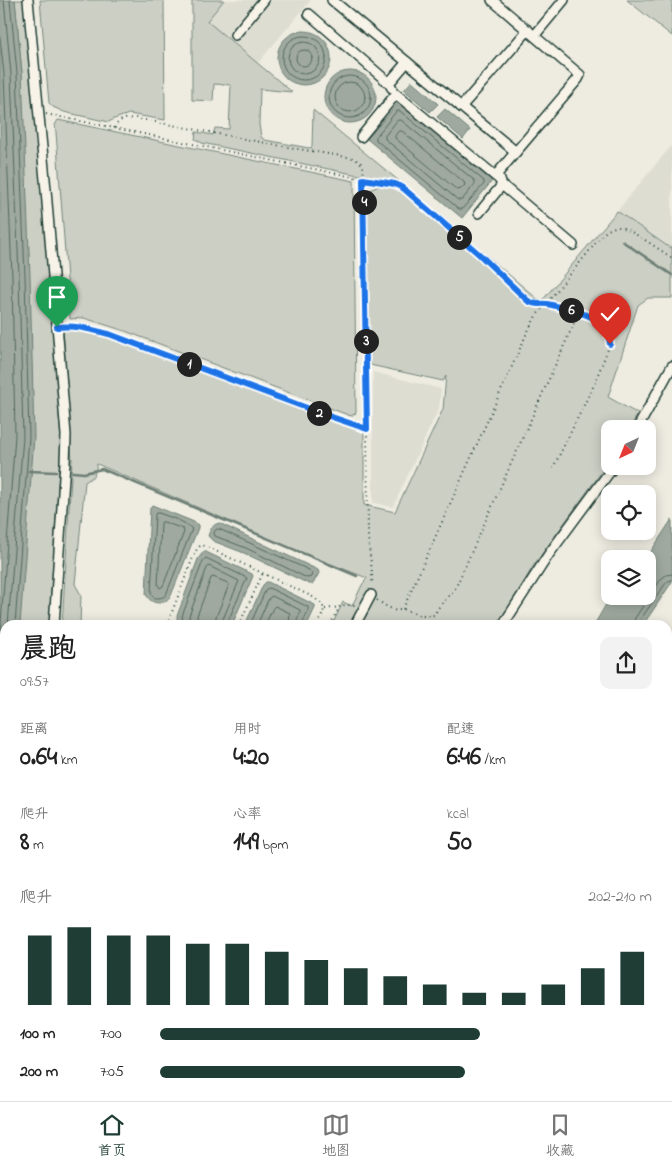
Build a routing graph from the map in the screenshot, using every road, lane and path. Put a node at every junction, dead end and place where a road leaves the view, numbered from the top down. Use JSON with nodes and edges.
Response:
{"nodes":[{"id":1,"x":28,"y":0,"type":"edge"},
{"id":2,"x":264,"y":0,"type":"edge"},
{"id":3,"x":332,"y":0,"type":"edge"},
{"id":4,"x":492,"y":0,"type":"edge"},
{"id":5,"x":564,"y":0,"type":"edge"},
{"id":6,"x":309,"y":14,"type":"dead end"},
{"id":7,"x":531,"y":33,"type":"junction"},
{"id":8,"x":234,"y":35,"type":"dead end"},
{"id":9,"x":407,"y":62,"type":"junction"},
{"id":10,"x":389,"y":83,"type":"junction"},
{"id":11,"x":396,"y":94,"type":"junction"},
{"id":12,"x":461,"y":107,"type":"junction"},
{"id":13,"x":39,"y":112,"type":"junction"},
{"id":14,"x":114,"y":128,"type":"junction"},
{"id":15,"x":361,"y":137,"type":"dead end"},
{"id":16,"x":516,"y":152,"type":"junction"},
{"id":17,"x":363,"y":179,"type":"junction"},
{"id":18,"x":501,"y":183,"type":"junction"},
{"id":19,"x":479,"y":213,"type":"dead end"},
{"id":20,"x":572,"y":245,"type":"dead end"},
{"id":21,"x":672,"y":258,"type":"edge"},
{"id":22,"x":546,"y":304,"type":"junction"},
{"id":23,"x":579,"y":312,"type":"junction"},
{"id":24,"x":57,"y":327,"type":"junction"},
{"id":25,"x":672,"y":366,"type":"edge"},
{"id":26,"x":642,"y":420,"type":"edge"},
{"id":27,"x":367,"y":429,"type":"junction"},
{"id":28,"x":553,"y":468,"type":"dead end"},
{"id":29,"x":607,"y":475,"type":"edge"},
{"id":30,"x":263,"y":573,"type":"junction"},
{"id":31,"x":371,"y":595,"type":"junction"},
{"id":32,"x":340,"y":606,"type":"junction"},
{"id":33,"x":365,"y":607,"type":"junction"},
{"id":34,"x":324,"y":609,"type":"junction"},
{"id":35,"x":403,"y":609,"type":"junction"},
{"id":36,"x":54,"y":620,"type":"edge"},
{"id":37,"x":170,"y":620,"type":"edge"},
{"id":38,"x":241,"y":620,"type":"edge"},
{"id":39,"x":319,"y":620,"type":"edge"},
{"id":40,"x":333,"y":620,"type":"edge"},
{"id":41,"x":358,"y":620,"type":"edge"},
{"id":42,"x":506,"y":620,"type":"edge"}],
"edges":[{"from":1,"to":13,"type":"street"},
{"from":2,"to":8,"type":"street"},
{"from":3,"to":9,"type":"street"},
{"from":4,"to":7,"type":"street"},
{"from":5,"to":7,"type":"street"},
{"from":6,"to":10,"type":"street"},
{"from":7,"to":12,"type":"street"},
{"from":7,"to":16,"type":"street"},
{"from":9,"to":10,"type":"street"},
{"from":9,"to":12,"type":"street"},
{"from":10,"to":11,"type":"street"},
{"from":11,"to":15,"type":"street"},
{"from":11,"to":18,"type":"street"},
{"from":12,"to":16,"type":"street"},
{"from":13,"to":14,"type":"path"},
{"from":13,"to":24,"type":"street"},
{"from":14,"to":17,"type":"path"},
{"from":14,"to":17,"type":"path"},
{"from":16,"to":18,"type":"street"},
{"from":17,"to":22,"type":"path"},
{"from":17,"to":27,"type":"path"},
{"from":18,"to":19,"type":"street"},
{"from":18,"to":20,"type":"street"},
{"from":21,"to":22,"type":"path"},
{"from":22,"to":23,"type":"path"},
{"from":22,"to":35,"type":"path"},
{"from":23,"to":28,"type":"path"},
{"from":23,"to":35,"type":"path"},
{"from":24,"to":27,"type":"path"},
{"from":24,"to":36,"type":"street"},
{"from":25,"to":26,"type":"street"},
{"from":27,"to":31,"type":"path"},
{"from":29,"to":42,"type":"street"},
{"from":30,"to":34,"type":"path"},
{"from":30,"to":37,"type":"path"},
{"from":30,"to":38,"type":"path"},
{"from":31,"to":33,"type":"street"},
{"from":31,"to":35,"type":"path"},
{"from":32,"to":33,"type":"path"},
{"from":32,"to":34,"type":"path"},
{"from":32,"to":40,"type":"path"},
{"from":33,"to":41,"type":"street"},
{"from":34,"to":39,"type":"path"}]}
